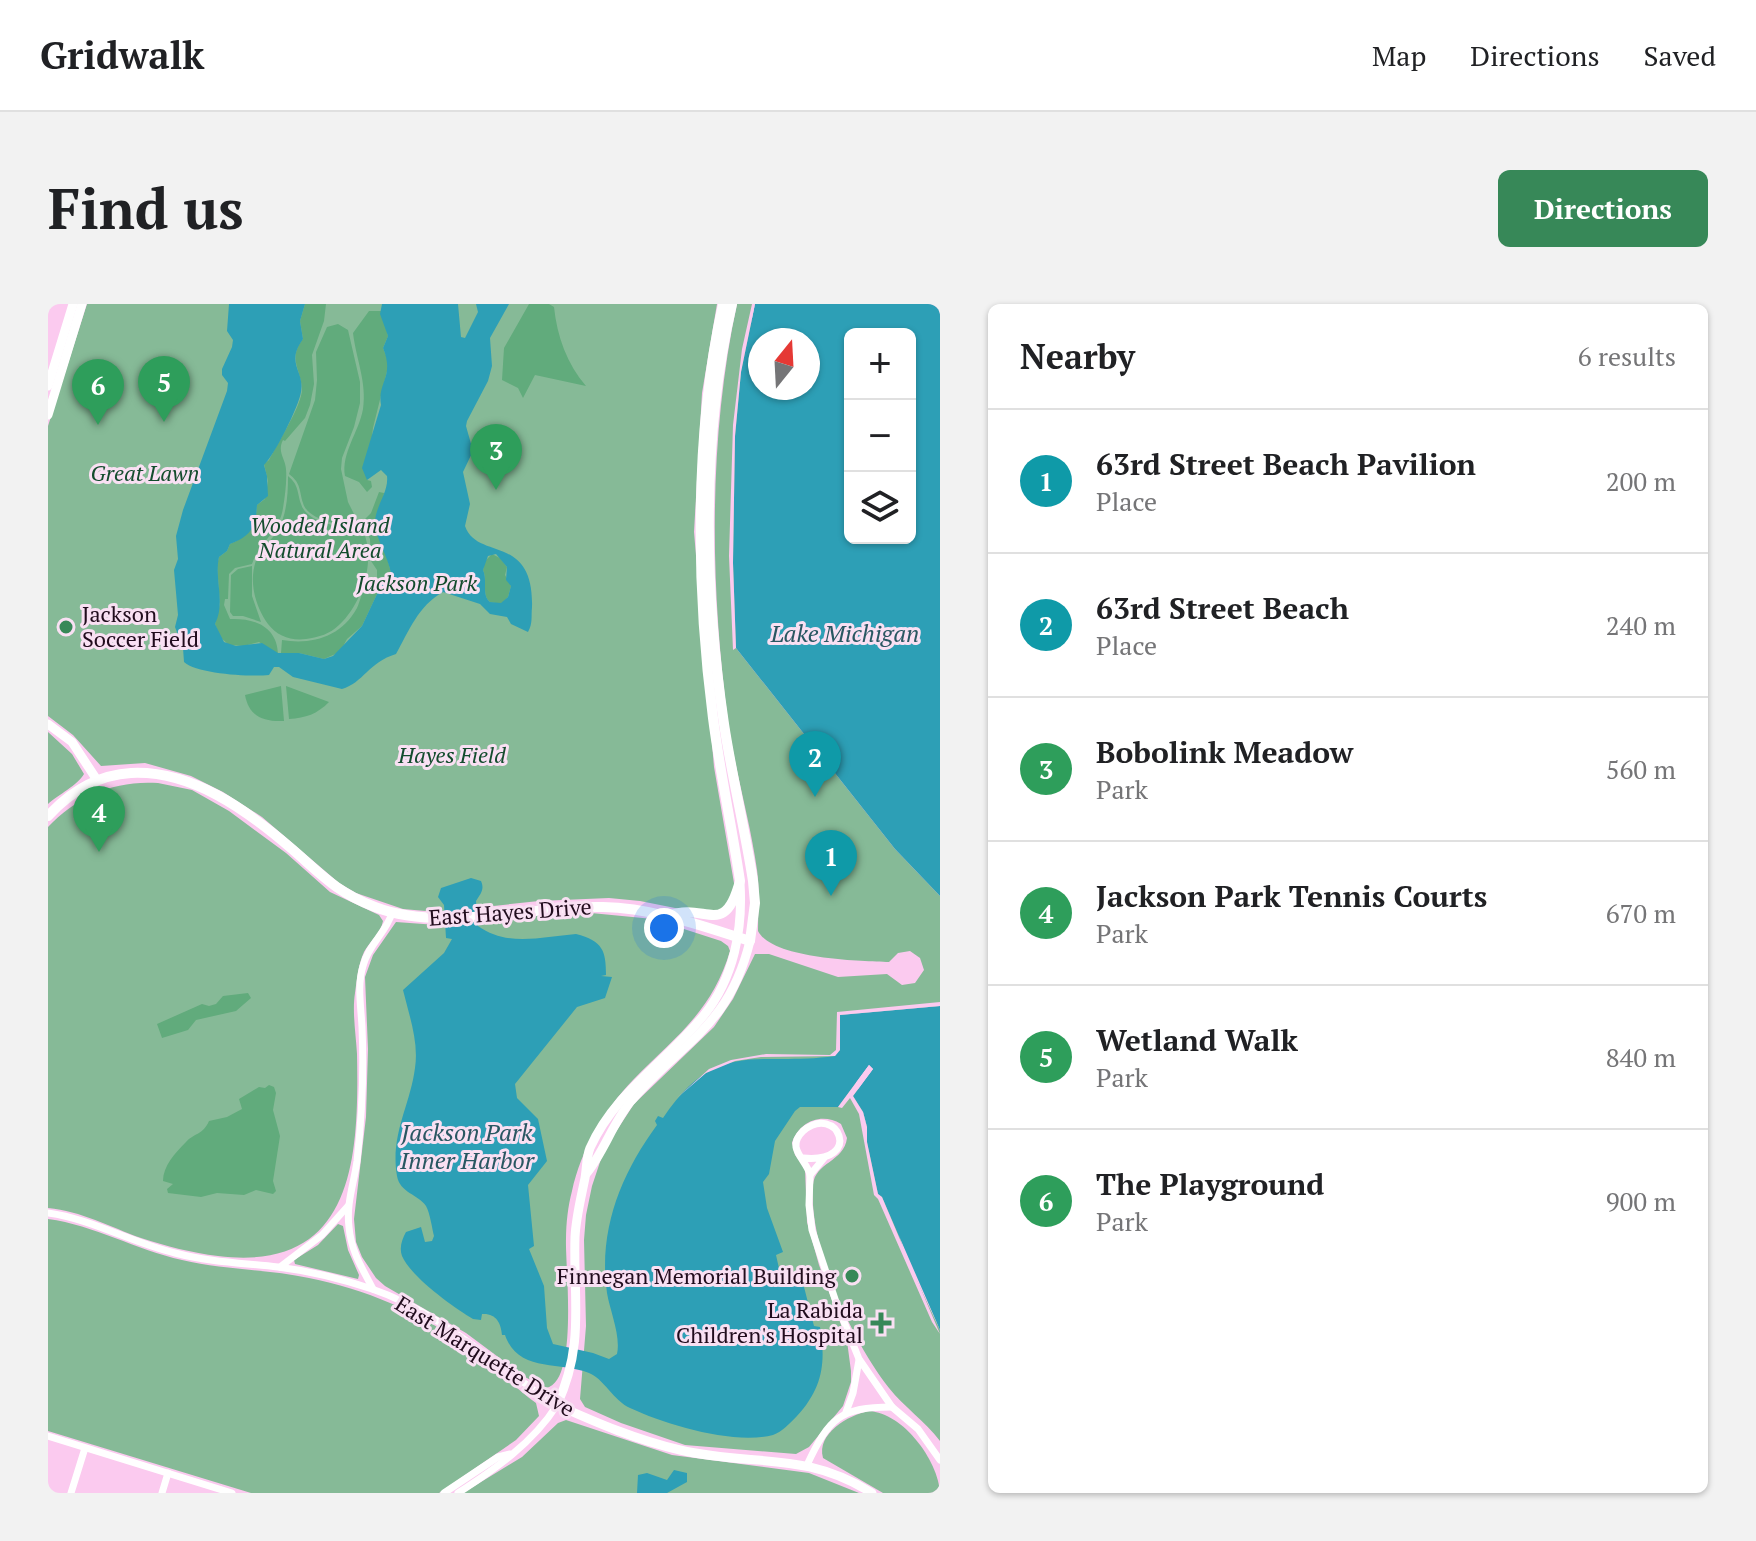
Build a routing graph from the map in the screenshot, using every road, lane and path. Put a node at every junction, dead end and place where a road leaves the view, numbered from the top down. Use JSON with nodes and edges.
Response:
{"nodes":[{"id":1,"x":73,"y":304,"type":"edge"},
{"id":2,"x":82,"y":304,"type":"edge"},
{"id":3,"x":723,"y":304,"type":"edge"},
{"id":4,"x":732,"y":304,"type":"edge"},
{"id":5,"x":48,"y":386,"type":"edge"},
{"id":6,"x":49,"y":409,"type":"edge"},
{"id":7,"x":48,"y":724,"type":"edge"},
{"id":8,"x":97,"y":780,"type":"junction"},
{"id":9,"x":48,"y":816,"type":"edge"},
{"id":10,"x":740,"y":881,"type":"junction"},
{"id":11,"x":392,"y":913,"type":"junction"},
{"id":12,"x":669,"y":916,"type":"junction"},
{"id":13,"x":738,"y":938,"type":"junction"},
{"id":14,"x":750,"y":941,"type":"junction"},
{"id":15,"x":803,"y":1158,"type":"junction"},
{"id":16,"x":824,"y":1158,"type":"junction"},
{"id":17,"x":586,"y":1174,"type":"junction"},
{"id":18,"x":810,"y":1175,"type":"junction"},
{"id":19,"x":348,"y":1206,"type":"junction"},
{"id":20,"x":48,"y":1213,"type":"edge"},
{"id":21,"x":280,"y":1267,"type":"junction"},
{"id":22,"x":373,"y":1289,"type":"junction"},
{"id":23,"x":859,"y":1359,"type":"junction"},
{"id":24,"x":557,"y":1405,"type":"junction"},
{"id":25,"x":892,"y":1407,"type":"junction"},
{"id":26,"x":846,"y":1412,"type":"junction"},
{"id":27,"x":48,"y":1436,"type":"edge"},
{"id":28,"x":85,"y":1448,"type":"junction"},
{"id":29,"x":510,"y":1454,"type":"junction"},
{"id":30,"x":940,"y":1460,"type":"edge"},
{"id":31,"x":807,"y":1465,"type":"junction"},
{"id":32,"x":168,"y":1473,"type":"junction"},
{"id":33,"x":71,"y":1493,"type":"edge"},
{"id":34,"x":162,"y":1493,"type":"edge"},
{"id":35,"x":232,"y":1493,"type":"edge"},
{"id":36,"x":444,"y":1493,"type":"edge"},
{"id":37,"x":458,"y":1493,"type":"edge"},
{"id":38,"x":872,"y":1493,"type":"edge"}],
"edges":[{"from":1,"to":5,"type":"main road"},
{"from":2,"to":6,"type":"main road"},
{"from":3,"to":10,"type":"highway"},
{"from":4,"to":14,"type":"highway"},
{"from":7,"to":8,"type":"main road"},
{"from":8,"to":9,"type":"highway"},
{"from":8,"to":11,"type":"highway","name":"East Hayes Drive"},
{"from":10,"to":12,"type":"highway"},
{"from":10,"to":13,"type":"main road"},
{"from":11,"to":12,"type":"highway","name":"East Hayes Drive"},
{"from":11,"to":19,"type":"street"},
{"from":12,"to":13,"type":"highway","name":"East Hayes Drive"},
{"from":13,"to":14,"type":"highway","name":"East Hayes Drive"},
{"from":13,"to":17,"type":"main road"},
{"from":14,"to":17,"type":"main road"},
{"from":15,"to":16,"type":"street"},
{"from":15,"to":16,"type":"street"},
{"from":15,"to":18,"type":"street"},
{"from":16,"to":18,"type":"street"},
{"from":17,"to":24,"type":"main road"},
{"from":18,"to":23,"type":"street"},
{"from":19,"to":21,"type":"street"},
{"from":19,"to":22,"type":"street"},
{"from":20,"to":21,"type":"street","name":"East Marquette Drive"},
{"from":21,"to":22,"type":"street","name":"East Marquette Drive"},
{"from":22,"to":24,"type":"street","name":"East Marquette Drive"},
{"from":23,"to":25,"type":"street"},
{"from":23,"to":26,"type":"street"},
{"from":24,"to":29,"type":"street"},
{"from":24,"to":31,"type":"main road","name":"East Marquette Drive"},
{"from":25,"to":26,"type":"street"},
{"from":25,"to":30,"type":"street"},
{"from":26,"to":31,"type":"street"},
{"from":27,"to":28,"type":"street"},
{"from":28,"to":32,"type":"street"},
{"from":28,"to":33,"type":"street"},
{"from":29,"to":36,"type":"street"},
{"from":29,"to":37,"type":"street"},
{"from":31,"to":38,"type":"main road","name":"East Marquette Drive"},
{"from":32,"to":34,"type":"street"},
{"from":32,"to":35,"type":"street"}]}
